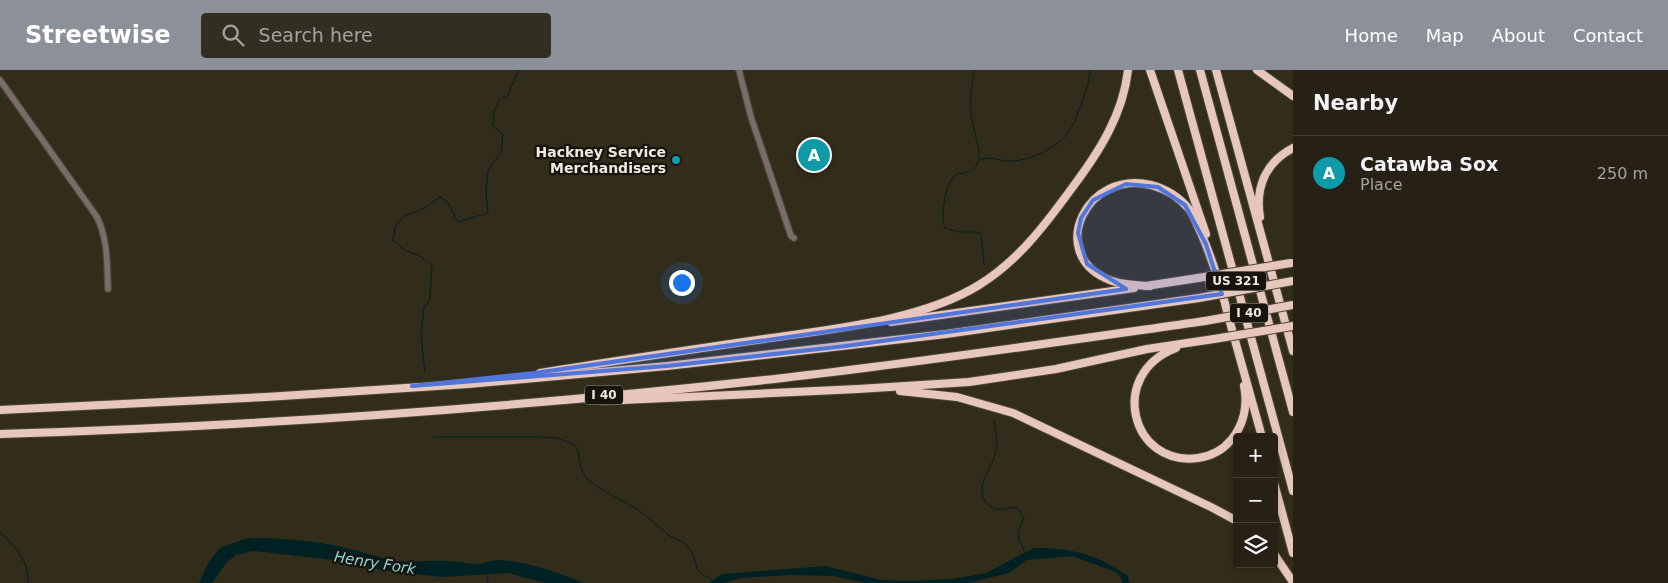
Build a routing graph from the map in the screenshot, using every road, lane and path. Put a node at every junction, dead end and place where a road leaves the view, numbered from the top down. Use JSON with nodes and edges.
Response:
{"nodes":[{"id":1,"x":739,"y":70,"type":"edge"},
{"id":2,"x":1128,"y":70,"type":"edge"},
{"id":3,"x":1150,"y":70,"type":"edge"},
{"id":4,"x":1178,"y":70,"type":"edge"},
{"id":5,"x":1200,"y":70,"type":"edge"},
{"id":6,"x":1216,"y":70,"type":"edge"},
{"id":7,"x":1257,"y":70,"type":"edge"},
{"id":8,"x":0,"y":80,"type":"edge"},
{"id":9,"x":1293,"y":96,"type":"edge"},
{"id":10,"x":1293,"y":148,"type":"edge"},
{"id":11,"x":794,"y":238,"type":"dead end"},
{"id":12,"x":1265,"y":246,"type":"junction"},
{"id":13,"x":1212,"y":260,"type":"junction"},
{"id":14,"x":1292,"y":263,"type":"edge"},
{"id":15,"x":1293,"y":282,"type":"edge"},
{"id":16,"x":1150,"y":286,"type":"junction"},
{"id":17,"x":108,"y":290,"type":"dead end"},
{"id":18,"x":1293,"y":305,"type":"edge"},
{"id":19,"x":849,"y":326,"type":"junction"},
{"id":20,"x":1293,"y":326,"type":"edge"},
{"id":21,"x":1192,"y":342,"type":"junction"},
{"id":22,"x":1237,"y":347,"type":"junction"},
{"id":23,"x":1293,"y":349,"type":"edge"},
{"id":24,"x":412,"y":386,"type":"junction"},
{"id":25,"x":858,"y":389,"type":"junction"},
{"id":26,"x":580,"y":398,"type":"junction"},
{"id":27,"x":0,"y":410,"type":"edge"},
{"id":28,"x":1293,"y":412,"type":"edge"},
{"id":29,"x":1261,"y":433,"type":"edge"},
{"id":30,"x":0,"y":434,"type":"edge"},
{"id":31,"x":1293,"y":491,"type":"edge"},
{"id":32,"x":1278,"y":498,"type":"edge"},
{"id":33,"x":1233,"y":519,"type":"edge"},
{"id":34,"x":1293,"y":553,"type":"edge"},
{"id":35,"x":1278,"y":560,"type":"edge"},
{"id":36,"x":1293,"y":582,"type":"edge"}],
"edges":[{"from":1,"to":11,"type":"street"},
{"from":2,"to":19,"type":"highway"},
{"from":3,"to":13,"type":"highway"},
{"from":4,"to":31,"type":"highway","number":"US 321"},
{"from":5,"to":28,"type":"highway","number":"US 321"},
{"from":6,"to":12,"type":"highway"},
{"from":7,"to":9,"type":"highway"},
{"from":8,"to":17,"type":"street"},
{"from":10,"to":12,"type":"highway"},
{"from":12,"to":23,"type":"highway"},
{"from":13,"to":16,"type":"highway"},
{"from":13,"to":22,"type":"highway"},
{"from":14,"to":16,"type":"highway","bridge":true},
{"from":15,"to":24,"type":"highway","number":"I 40","bridge":true},
{"from":16,"to":19,"type":"highway"},
{"from":18,"to":26,"type":"highway","number":"I 40","bridge":true},
{"from":19,"to":24,"type":"highway"},
{"from":20,"to":21,"type":"highway","bridge":true},
{"from":21,"to":22,"type":"highway"},
{"from":21,"to":25,"type":"highway"},
{"from":22,"to":29,"type":"highway"},
{"from":24,"to":27,"type":"highway","number":"I 40"},
{"from":25,"to":26,"type":"highway"},
{"from":25,"to":33,"type":"highway"},
{"from":26,"to":30,"type":"highway","number":"I 40"},
{"from":32,"to":34,"type":"highway"},
{"from":35,"to":36,"type":"highway"}]}
